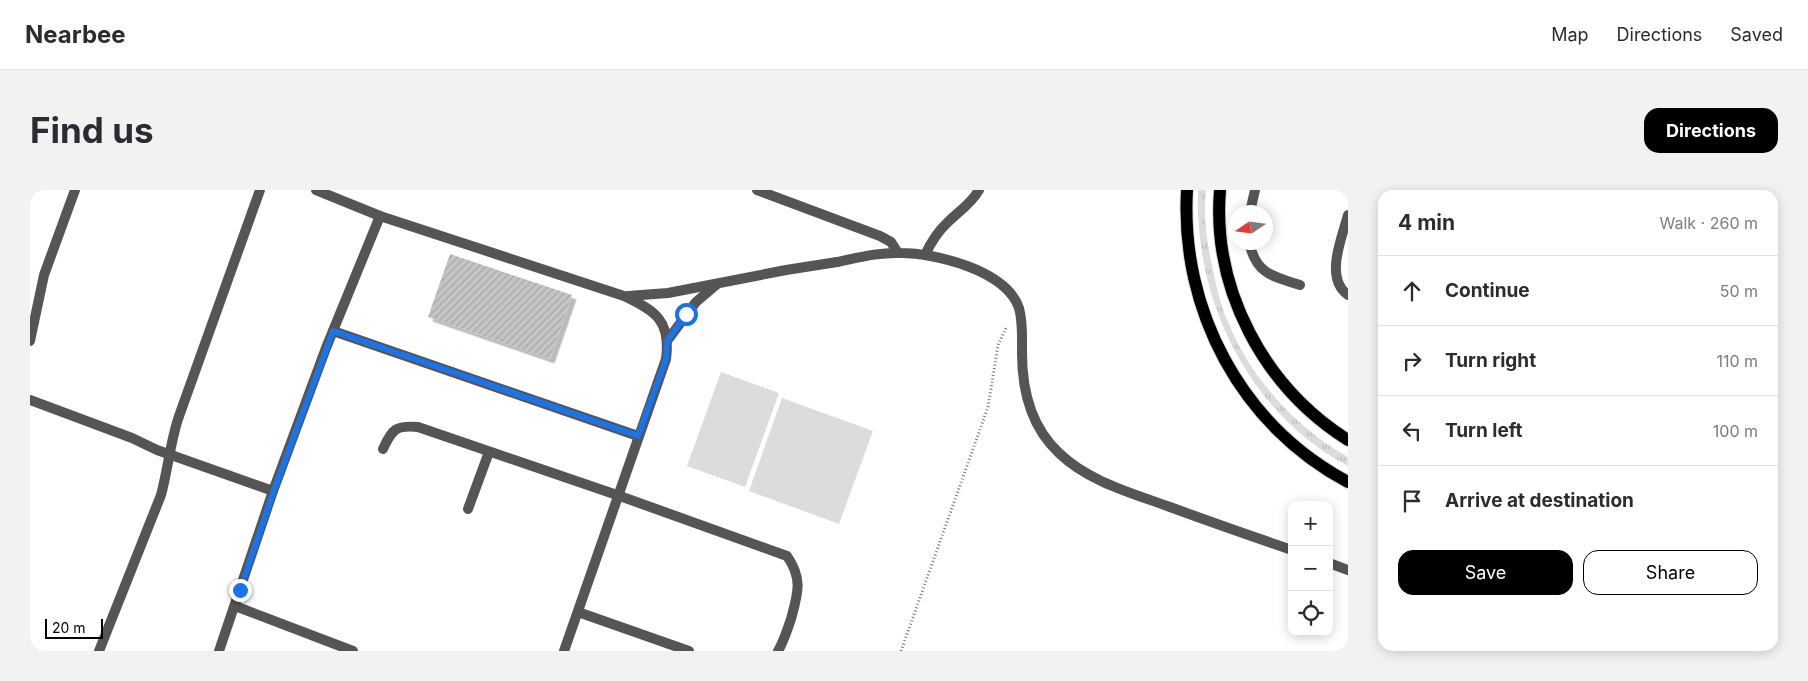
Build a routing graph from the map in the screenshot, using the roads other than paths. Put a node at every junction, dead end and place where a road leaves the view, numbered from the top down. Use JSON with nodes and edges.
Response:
{"nodes":[{"id":1,"x":75,"y":190,"type":"edge"},
{"id":2,"x":260,"y":190,"type":"edge"},
{"id":3,"x":316,"y":190,"type":"edge"},
{"id":4,"x":757,"y":190,"type":"edge"},
{"id":5,"x":979,"y":190,"type":"edge"},
{"id":6,"x":1187,"y":190,"type":"edge"},
{"id":7,"x":1220,"y":190,"type":"edge"},
{"id":8,"x":1255,"y":190,"type":"edge"},
{"id":9,"x":1252,"y":205,"type":"edge"},
{"id":10,"x":1348,"y":215,"type":"edge"},
{"id":11,"x":380,"y":216,"type":"junction"},
{"id":12,"x":1251,"y":250,"type":"edge"},
{"id":13,"x":898,"y":252,"type":"junction"},
{"id":14,"x":925,"y":255,"type":"junction"},
{"id":15,"x":718,"y":283,"type":"junction"},
{"id":16,"x":1300,"y":285,"type":"dead end"},
{"id":17,"x":1348,"y":295,"type":"edge"},
{"id":18,"x":624,"y":296,"type":"junction"},
{"id":19,"x":333,"y":331,"type":"junction"},
{"id":20,"x":30,"y":341,"type":"edge"},
{"id":21,"x":667,"y":341,"type":"junction"},
{"id":22,"x":30,"y":400,"type":"edge"},
{"id":23,"x":638,"y":436,"type":"junction"},
{"id":24,"x":1348,"y":440,"type":"edge"},
{"id":25,"x":383,"y":449,"type":"dead end"},
{"id":26,"x":488,"y":452,"type":"junction"},
{"id":27,"x":170,"y":454,"type":"junction"},
{"id":28,"x":1348,"y":482,"type":"edge"},
{"id":29,"x":274,"y":490,"type":"junction"},
{"id":30,"x":617,"y":495,"type":"junction"},
{"id":31,"x":468,"y":509,"type":"dead end"},
{"id":32,"x":1288,"y":549,"type":"edge"},
{"id":33,"x":1333,"y":564,"type":"edge"},
{"id":34,"x":1348,"y":570,"type":"edge"},
{"id":35,"x":235,"y":606,"type":"junction"},
{"id":36,"x":578,"y":612,"type":"junction"},
{"id":37,"x":100,"y":651,"type":"edge"},
{"id":38,"x":220,"y":651,"type":"edge"},
{"id":39,"x":353,"y":651,"type":"edge"},
{"id":40,"x":564,"y":651,"type":"edge"},
{"id":41,"x":689,"y":651,"type":"edge"},
{"id":42,"x":778,"y":651,"type":"edge"}],
"edges":[{"from":1,"to":20,"type":"street"},
{"from":2,"to":27,"type":"street"},
{"from":3,"to":11,"type":"street"},
{"from":4,"to":13,"type":"street"},
{"from":5,"to":14,"type":"street"},
{"from":6,"to":28,"type":"main road"},
{"from":7,"to":24,"type":"main road"},
{"from":8,"to":9,"type":"street"},
{"from":10,"to":17,"type":"street"},
{"from":11,"to":18,"type":"street"},
{"from":11,"to":19,"type":"street"},
{"from":12,"to":16,"type":"street"},
{"from":13,"to":14,"type":"street"},
{"from":13,"to":15,"type":"street"},
{"from":14,"to":32,"type":"street"},
{"from":15,"to":18,"type":"street"},
{"from":15,"to":21,"type":"street"},
{"from":18,"to":21,"type":"street"},
{"from":19,"to":23,"type":"street"},
{"from":19,"to":29,"type":"street"},
{"from":21,"to":23,"type":"street"},
{"from":22,"to":27,"type":"street"},
{"from":23,"to":30,"type":"street"},
{"from":25,"to":26,"type":"street"},
{"from":26,"to":30,"type":"street"},
{"from":26,"to":31,"type":"street"},
{"from":27,"to":29,"type":"street"},
{"from":27,"to":37,"type":"street"},
{"from":29,"to":35,"type":"street"},
{"from":30,"to":36,"type":"street"},
{"from":30,"to":42,"type":"street"},
{"from":33,"to":34,"type":"street"},
{"from":35,"to":38,"type":"street"},
{"from":35,"to":39,"type":"street"},
{"from":36,"to":40,"type":"street"},
{"from":36,"to":41,"type":"street"}]}
